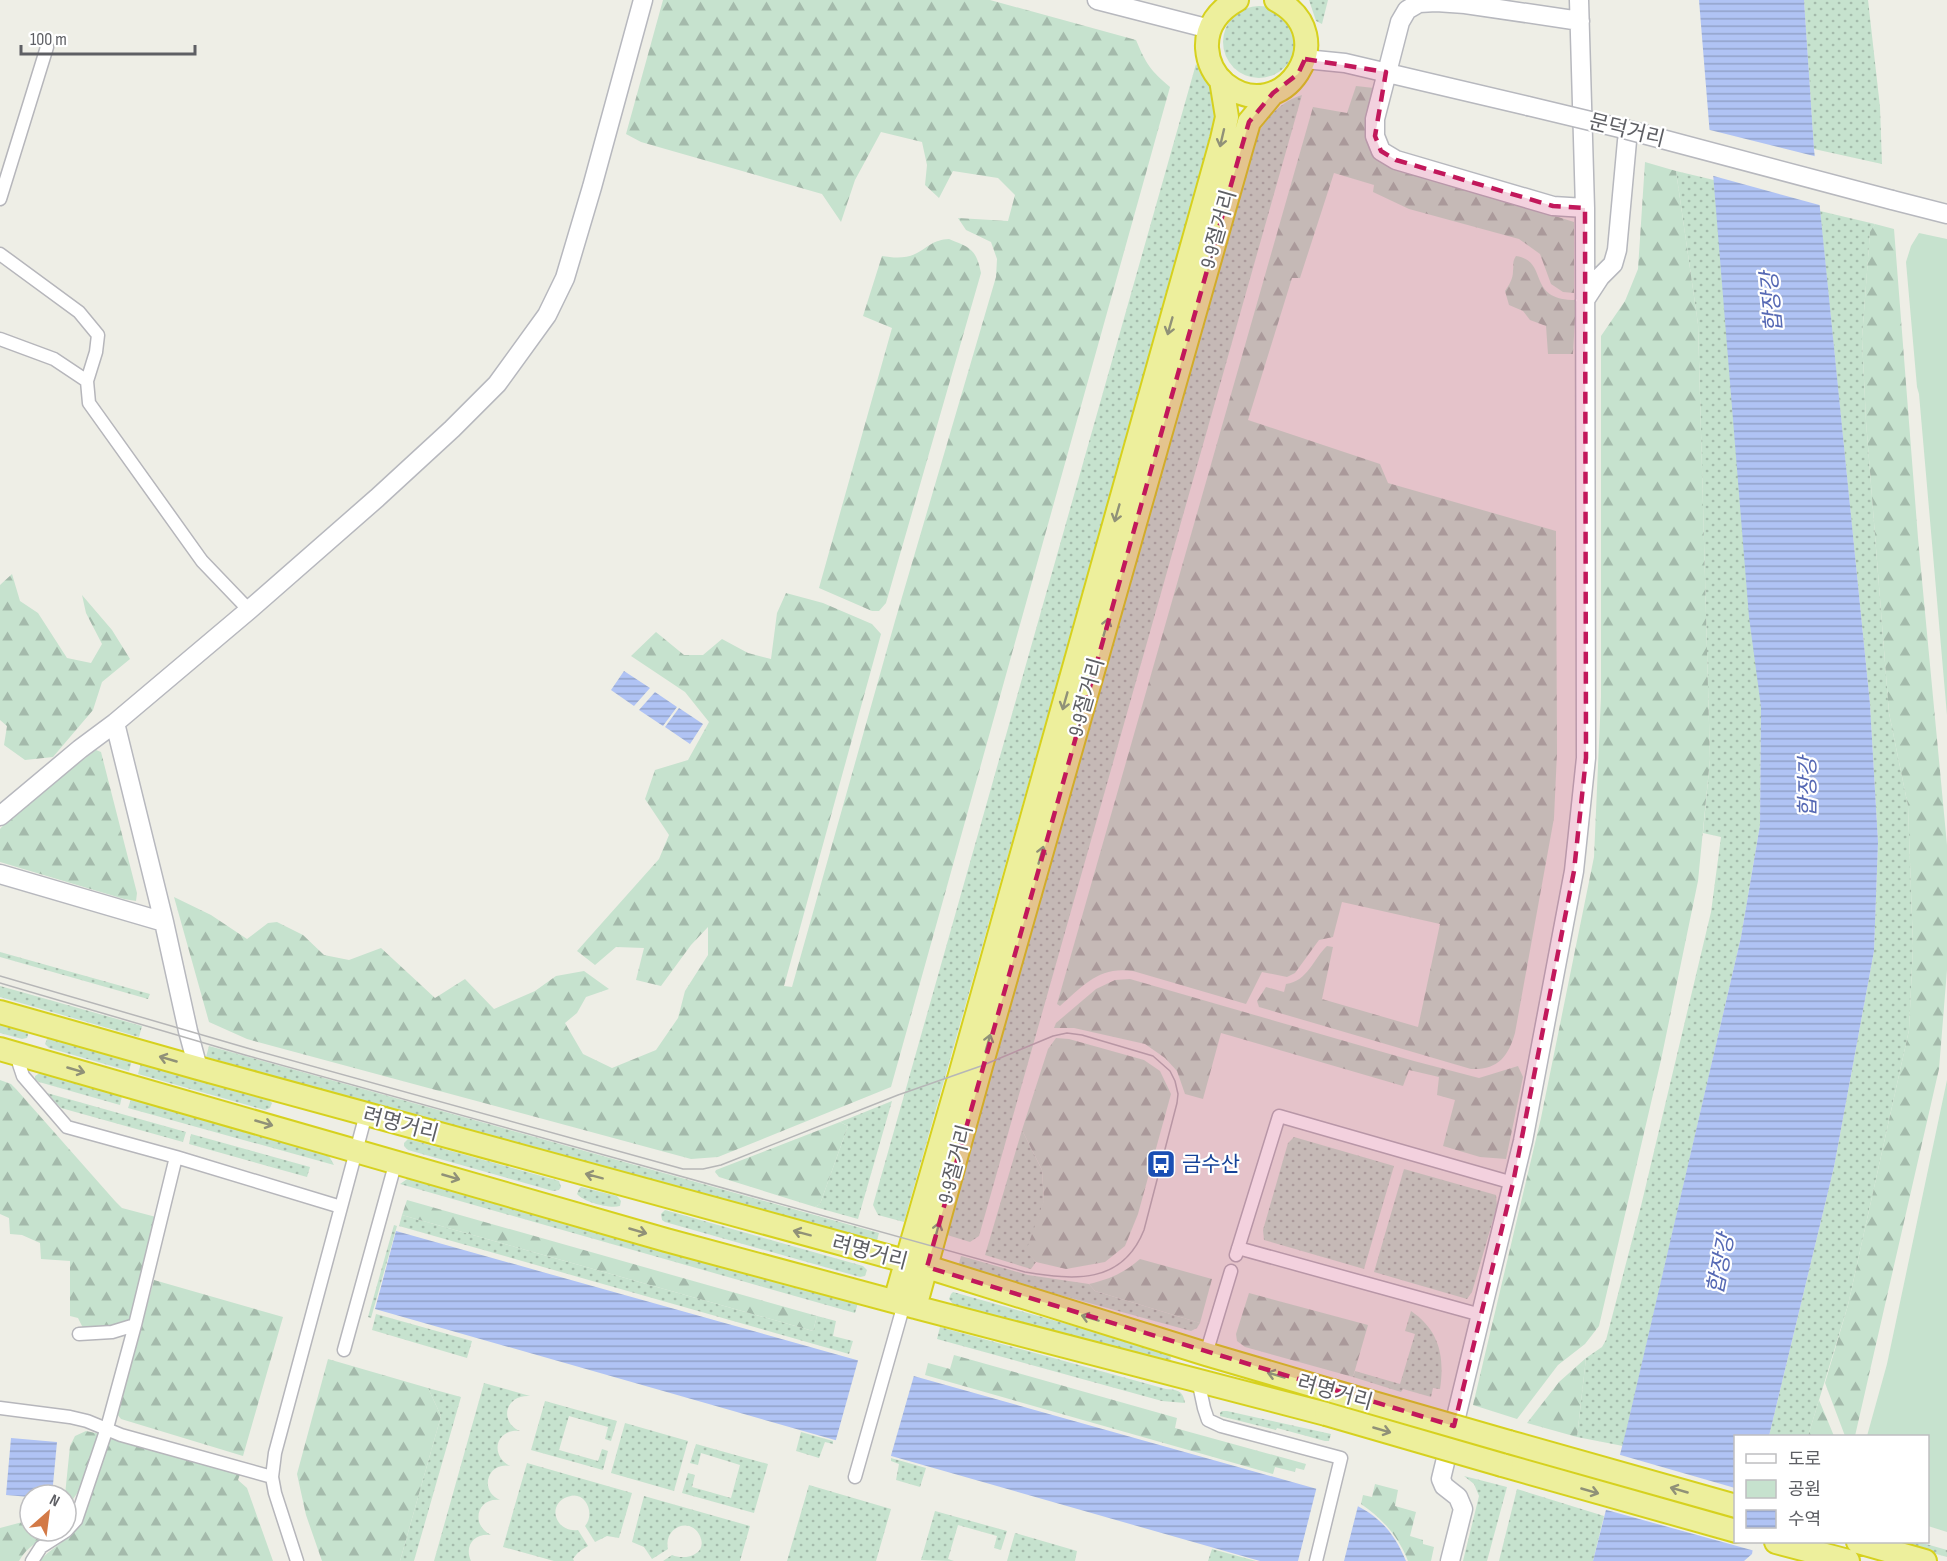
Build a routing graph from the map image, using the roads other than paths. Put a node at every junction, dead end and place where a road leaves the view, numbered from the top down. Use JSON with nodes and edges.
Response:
{"nodes":[{"id":1,"x":643,"y":0,"type":"edge"},
{"id":2,"x":1097,"y":0,"type":"edge"},
{"id":3,"x":1237,"y":0,"type":"edge"},
{"id":4,"x":1579,"y":0,"type":"edge"},
{"id":5,"x":1283,"y":2,"type":"edge"},
{"id":6,"x":1580,"y":21,"type":"junction"},
{"id":7,"x":1209,"y":29,"type":"junction"},
{"id":8,"x":47,"y":47,"type":"dead end"},
{"id":9,"x":1305,"y":59,"type":"junction"},
{"id":10,"x":1386,"y":72,"type":"junction"},
{"id":11,"x":1221,"y":80,"type":"junction"},
{"id":12,"x":1273,"y":93,"type":"junction"},
{"id":13,"x":1628,"y":130,"type":"junction"},
{"id":14,"x":0,"y":199,"type":"edge"},
{"id":15,"x":1585,"y":208,"type":"junction"},
{"id":16,"x":1947,"y":214,"type":"edge"},
{"id":17,"x":0,"y":254,"type":"edge"},
{"id":18,"x":1584,"y":301,"type":"junction"},
{"id":19,"x":0,"y":339,"type":"edge"},
{"id":20,"x":87,"y":381,"type":"junction"},
{"id":21,"x":249,"y":610,"type":"junction"},
{"id":22,"x":115,"y":723,"type":"junction"},
{"id":23,"x":0,"y":816,"type":"edge"},
{"id":24,"x":0,"y":874,"type":"edge"},
{"id":25,"x":164,"y":922,"type":"junction"},
{"id":26,"x":0,"y":1012,"type":"edge"},
{"id":27,"x":10,"y":1052,"type":"edge"},
{"id":28,"x":198,"y":1068,"type":"junction"},
{"id":29,"x":366,"y":1114,"type":"junction"},
{"id":30,"x":358,"y":1150,"type":"junction"},
{"id":31,"x":176,"y":1157,"type":"junction"},
{"id":32,"x":396,"y":1161,"type":"junction"},
{"id":33,"x":1513,"y":1183,"type":"junction"},
{"id":34,"x":341,"y":1207,"type":"junction"},
{"id":35,"x":916,"y":1264,"type":"junction"},
{"id":36,"x":1231,"y":1271,"type":"dead end"},
{"id":37,"x":905,"y":1304,"type":"junction"},
{"id":38,"x":1481,"y":1315,"type":"junction"},
{"id":39,"x":135,"y":1325,"type":"junction"},
{"id":40,"x":79,"y":1334,"type":"dead end"},
{"id":41,"x":344,"y":1350,"type":"dead end"},
{"id":42,"x":1206,"y":1354,"type":"junction"},
{"id":43,"x":1198,"y":1380,"type":"junction"},
{"id":44,"x":0,"y":1408,"type":"edge"},
{"id":45,"x":107,"y":1428,"type":"junction"},
{"id":46,"x":272,"y":1477,"type":"junction"},
{"id":47,"x":855,"y":1477,"type":"dead end"},
{"id":48,"x":1734,"y":1505,"type":"edge"},
{"id":49,"x":78,"y":1514,"type":"edge"},
{"id":50,"x":1734,"y":1530,"type":"edge"},
{"id":51,"x":47,"y":1543,"type":"edge"},
{"id":52,"x":1780,"y":1543,"type":"edge"},
{"id":53,"x":1862,"y":1543,"type":"edge"},
{"id":54,"x":1835,"y":1558,"type":"edge"},
{"id":55,"x":32,"y":1561,"type":"edge"},
{"id":56,"x":297,"y":1561,"type":"edge"},
{"id":57,"x":1316,"y":1561,"type":"edge"},
{"id":58,"x":1450,"y":1561,"type":"edge"},
{"id":59,"x":1925,"y":1561,"type":"edge"}],
"edges":[{"from":1,"to":21,"type":"street"},
{"from":2,"to":7,"type":"street"},
{"from":3,"to":7,"type":"highway"},
{"from":4,"to":6,"type":"street"},
{"from":5,"to":9,"type":"highway"},
{"from":6,"to":10,"type":"street"},
{"from":6,"to":15,"type":"street"},
{"from":7,"to":11,"type":"highway","name":"9·9절거리"},
{"from":8,"to":14,"type":"street"},
{"from":9,"to":10,"type":"street","name":"문덕거리"},
{"from":9,"to":12,"type":"highway","name":"9·9절거리"},
{"from":10,"to":13,"type":"street","name":"문덕거리","bridge":true},
{"from":10,"to":15,"type":"street"},
{"from":11,"to":12,"type":"highway"},
{"from":11,"to":35,"type":"highway","name":"9·9절거리","one_way":true},
{"from":35,"to":12,"type":"highway","name":"9·9절거리","one_way":true},
{"from":13,"to":16,"type":"street","name":"문덕거리","bridge":true},
{"from":13,"to":18,"type":"street"},
{"from":15,"to":18,"type":"street"},
{"from":17,"to":20,"type":"street"},
{"from":18,"to":33,"type":"street"},
{"from":19,"to":20,"type":"street"},
{"from":20,"to":21,"type":"street"},
{"from":21,"to":22,"type":"street"},
{"from":22,"to":23,"type":"street"},
{"from":22,"to":25,"type":"street"},
{"from":24,"to":25,"type":"street"},
{"from":25,"to":28,"type":"street"},
{"from":28,"to":26,"type":"highway","name":"려명거리","one_way":true},
{"from":27,"to":30,"type":"highway","name":"려명거리","one_way":true},
{"from":27,"to":31,"type":"street"},
{"from":28,"to":29,"type":"highway","name":"려명거리"},
{"from":29,"to":30,"type":"street"},
{"from":35,"to":29,"type":"highway","name":"려명거리","one_way":true},
{"from":30,"to":32,"type":"highway","name":"려명거리"},
{"from":30,"to":34,"type":"street"},
{"from":31,"to":34,"type":"street"},
{"from":31,"to":39,"type":"street"},
{"from":32,"to":37,"type":"highway","name":"려명거리","one_way":true},
{"from":32,"to":41,"type":"street"},
{"from":33,"to":38,"type":"street"},
{"from":33,"to":38,"type":"street"},
{"from":34,"to":46,"type":"street"},
{"from":35,"to":37,"type":"highway","name":"9·9절거리"},
{"from":42,"to":35,"type":"highway","name":"려명거리","one_way":true},
{"from":36,"to":42,"type":"street"},
{"from":37,"to":43,"type":"highway","name":"려명거리"},
{"from":37,"to":47,"type":"street"},
{"from":38,"to":58,"type":"street"},
{"from":39,"to":40,"type":"street"},
{"from":39,"to":45,"type":"street"},
{"from":48,"to":42,"type":"highway","name":"려명거리","one_way":true,"bridge":true},
{"from":43,"to":50,"type":"highway","name":"려명거리","one_way":true,"bridge":true},
{"from":43,"to":57,"type":"street"},
{"from":44,"to":45,"type":"street"},
{"from":45,"to":46,"type":"street"},
{"from":45,"to":49,"type":"street"},
{"from":46,"to":56,"type":"street"},
{"from":51,"to":55,"type":"street"},
{"from":52,"to":54,"type":"highway"},
{"from":53,"to":59,"type":"highway"}]}
